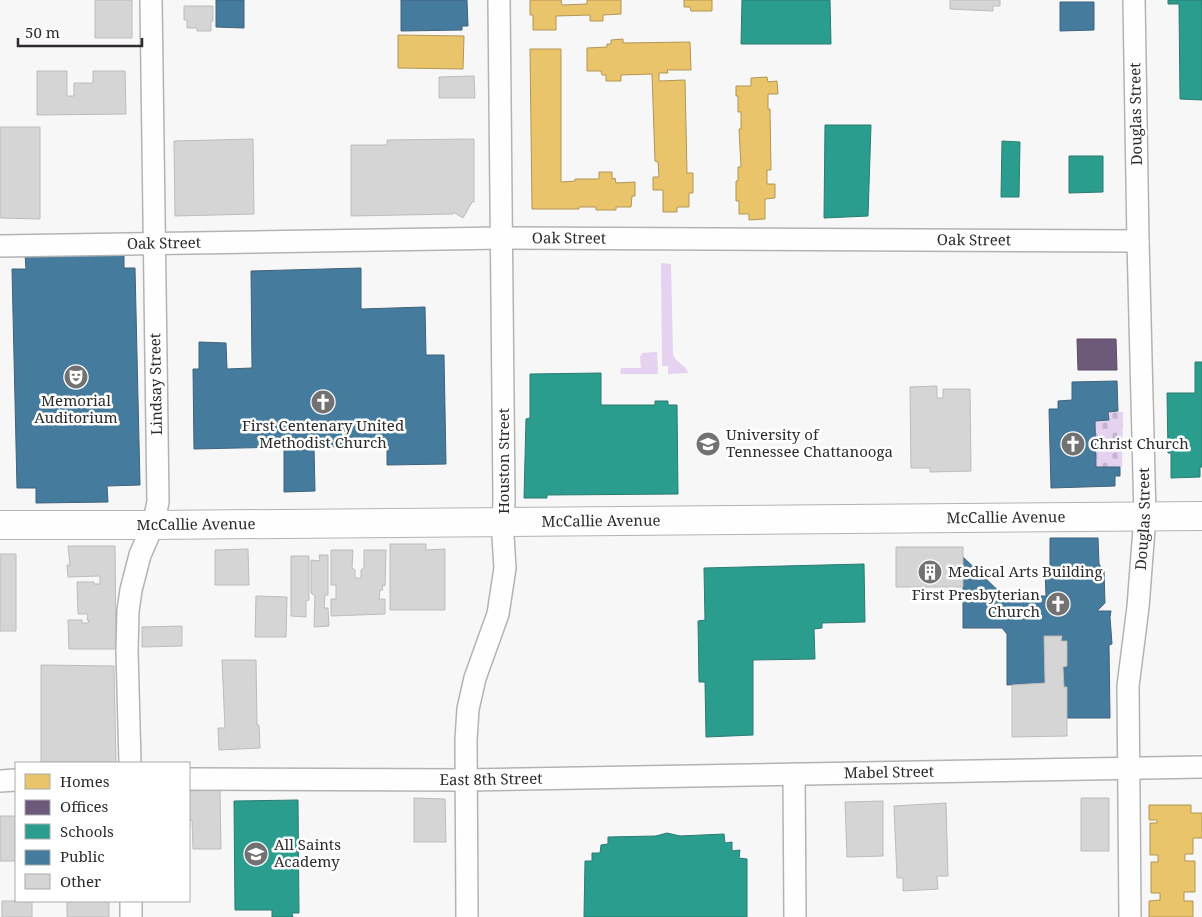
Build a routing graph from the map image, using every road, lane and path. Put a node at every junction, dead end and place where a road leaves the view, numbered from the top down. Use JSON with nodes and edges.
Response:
{"nodes":[{"id":1,"x":150,"y":0,"type":"edge"},
{"id":2,"x":500,"y":0,"type":"edge"},
{"id":3,"x":1134,"y":0,"type":"edge"},
{"id":4,"x":502,"y":238,"type":"junction"},
{"id":5,"x":1138,"y":241,"type":"junction"},
{"id":6,"x":154,"y":244,"type":"junction"},
{"id":7,"x":0,"y":246,"type":"edge"},
{"id":8,"x":1144,"y":516,"type":"junction"},
{"id":9,"x":1202,"y":516,"type":"edge"},
{"id":10,"x":504,"y":522,"type":"junction"},
{"id":11,"x":0,"y":525,"type":"edge"},
{"id":12,"x":154,"y":525,"type":"junction"},
{"id":13,"x":130,"y":762,"type":"edge"},
{"id":14,"x":1202,"y":767,"type":"edge"},
{"id":15,"x":1127,"y":768,"type":"junction"},
{"id":16,"x":794,"y":774,"type":"junction"},
{"id":17,"x":190,"y":779,"type":"edge"},
{"id":18,"x":15,"y":780,"type":"edge"},
{"id":19,"x":466,"y":780,"type":"junction"},
{"id":20,"x":0,"y":781,"type":"edge"},
{"id":21,"x":131,"y":902,"type":"edge"},
{"id":22,"x":132,"y":917,"type":"edge"},
{"id":23,"x":467,"y":917,"type":"edge"},
{"id":24,"x":795,"y":917,"type":"edge"},
{"id":25,"x":1130,"y":917,"type":"edge"}],
"edges":[{"from":1,"to":6,"type":"street","name":"Lindsay Street"},
{"from":2,"to":4,"type":"street","name":"Houston Street"},
{"from":3,"to":5,"type":"street","name":"Douglas Street"},
{"from":4,"to":5,"type":"street","name":"Oak Street"},
{"from":4,"to":6,"type":"street","name":"Oak Street"},
{"from":4,"to":10,"type":"street","name":"Houston Street"},
{"from":5,"to":8,"type":"street","name":"Douglas Street"},
{"from":6,"to":7,"type":"street","name":"Oak Street"},
{"from":6,"to":12,"type":"street","name":"Lindsay Street"},
{"from":8,"to":9,"type":"main road","name":"McCallie Avenue"},
{"from":8,"to":10,"type":"main road","name":"McCallie Avenue"},
{"from":8,"to":15,"type":"street","name":"Douglas Street"},
{"from":10,"to":12,"type":"main road","name":"McCallie Avenue"},
{"from":10,"to":19,"type":"street","name":"Houston Street"},
{"from":11,"to":12,"type":"main road","name":"McCallie Avenue"},
{"from":12,"to":13,"type":"street","name":"Lindsay Street"},
{"from":14,"to":15,"type":"street"},
{"from":15,"to":16,"type":"street","name":"Mabel Street"},
{"from":15,"to":25,"type":"street","name":"Douglas Street"},
{"from":16,"to":19,"type":"street","name":"East 8th Street"},
{"from":16,"to":24,"type":"street"},
{"from":17,"to":19,"type":"street","name":"East 8th Street"},
{"from":18,"to":20,"type":"street"},
{"from":19,"to":23,"type":"street","name":"Houston Street"},
{"from":21,"to":22,"type":"street"}]}
